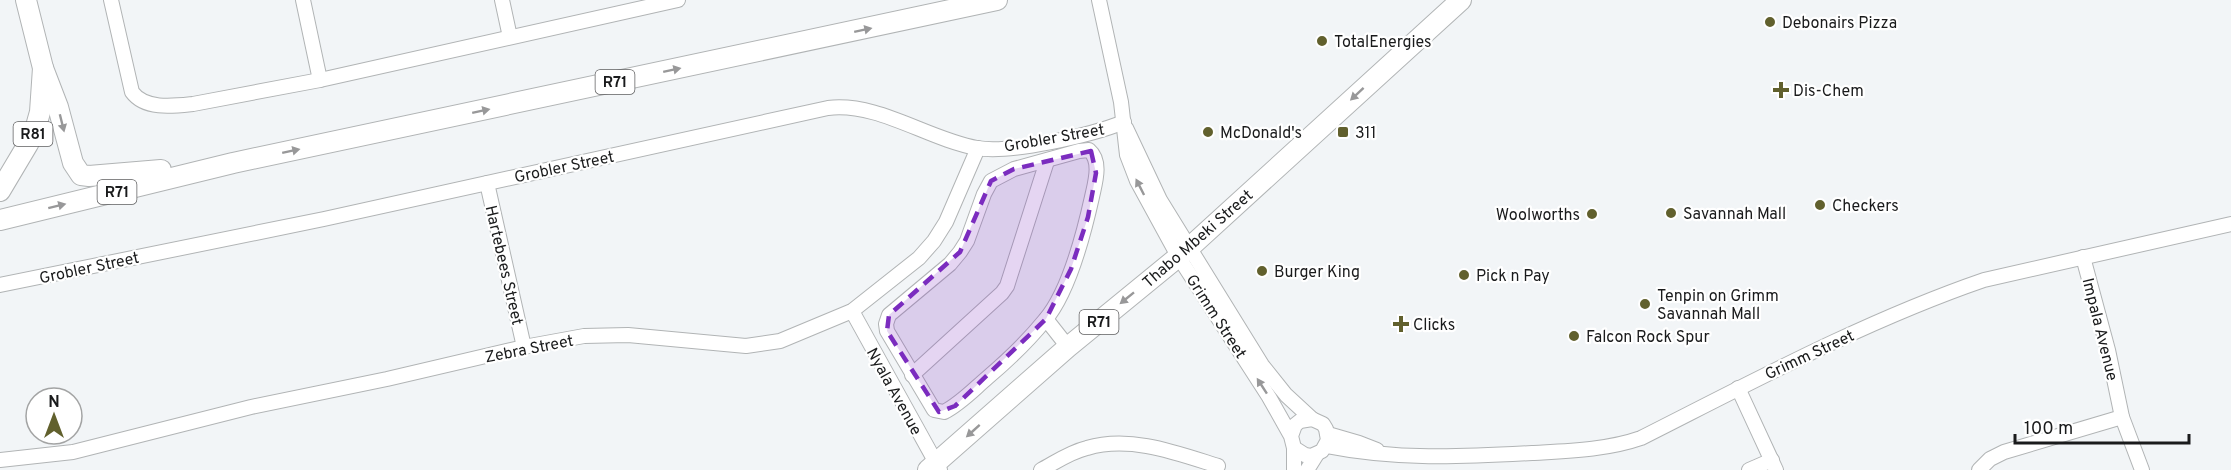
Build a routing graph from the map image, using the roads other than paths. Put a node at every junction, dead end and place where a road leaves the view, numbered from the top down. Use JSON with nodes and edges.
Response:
{"nodes":[{"id":1,"x":26,"y":0,"type":"edge"},
{"id":2,"x":111,"y":0,"type":"edge"},
{"id":3,"x":303,"y":0,"type":"edge"},
{"id":4,"x":502,"y":0,"type":"edge"},
{"id":5,"x":678,"y":0,"type":"edge"},
{"id":6,"x":941,"y":0,"type":"edge"},
{"id":7,"x":997,"y":0,"type":"edge"},
{"id":8,"x":1099,"y":0,"type":"edge"},
{"id":9,"x":1461,"y":0,"type":"edge"},
{"id":10,"x":908,"y":20,"type":"junction"},
{"id":11,"x":510,"y":37,"type":"junction"},
{"id":12,"x":43,"y":68,"type":"junction"},
{"id":13,"x":320,"y":80,"type":"junction"},
{"id":14,"x":1125,"y":124,"type":"junction"},
{"id":15,"x":978,"y":148,"type":"junction"},
{"id":16,"x":1047,"y":161,"type":"junction"},
{"id":17,"x":233,"y":163,"type":"junction"},
{"id":18,"x":487,"y":183,"type":"junction"},
{"id":19,"x":0,"y":191,"type":"edge"},
{"id":20,"x":0,"y":220,"type":"edge"},
{"id":21,"x":2231,"y":224,"type":"edge"},
{"id":22,"x":1184,"y":252,"type":"junction"},
{"id":23,"x":2083,"y":257,"type":"junction"},
{"id":24,"x":0,"y":285,"type":"edge"},
{"id":25,"x":852,"y":311,"type":"junction"},
{"id":26,"x":1046,"y":319,"type":"junction"},
{"id":27,"x":524,"y":347,"type":"junction"},
{"id":28,"x":1068,"y":347,"type":"junction"},
{"id":29,"x":912,"y":375,"type":"junction"},
{"id":30,"x":1738,"y":388,"type":"junction"},
{"id":31,"x":2122,"y":417,"type":"junction"},
{"id":32,"x":1312,"y":419,"type":"junction"},
{"id":33,"x":1292,"y":442,"type":"junction"},
{"id":34,"x":1324,"y":445,"type":"junction"},
{"id":35,"x":1492,"y":455,"type":"junction"},
{"id":36,"x":0,"y":460,"type":"edge"},
{"id":37,"x":1774,"y":465,"type":"edge"},
{"id":38,"x":1218,"y":466,"type":"dead end"},
{"id":39,"x":935,"y":468,"type":"edge"},
{"id":40,"x":1041,"y":470,"type":"edge"},
{"id":41,"x":1294,"y":470,"type":"edge"},
{"id":42,"x":1307,"y":470,"type":"edge"},
{"id":43,"x":1492,"y":470,"type":"edge"},
{"id":44,"x":1749,"y":470,"type":"edge"},
{"id":45,"x":1979,"y":470,"type":"edge"},
{"id":46,"x":2142,"y":470,"type":"edge"}],
"edges":[{"from":1,"to":12,"type":"main road","number":"R81"},
{"from":2,"to":13,"type":"street"},
{"from":3,"to":13,"type":"street"},
{"from":4,"to":11,"type":"street"},
{"from":5,"to":11,"type":"street"},
{"from":6,"to":10,"type":"main road"},
{"from":7,"to":10,"type":"main road","number":"R71"},
{"from":8,"to":14,"type":"street","name":"Grimm Street"},
{"from":9,"to":22,"type":"main road","name":"Thabo Mbeki Street","number":"R71","one_way":true},
{"from":17,"to":10,"type":"main road","number":"R71","one_way":true},
{"from":11,"to":13,"type":"street"},
{"from":12,"to":17,"type":"main road","one_way":true},
{"from":12,"to":19,"type":"main road","number":"R81"},
{"from":14,"to":15,"type":"street","name":"Grobler Street"},
{"from":14,"to":22,"type":"street","name":"Grimm Street"},
{"from":15,"to":18,"type":"street","name":"Grobler Street"},
{"from":15,"to":25,"type":"street","name":"Zebra Street"},
{"from":16,"to":26,"type":"street"},
{"from":16,"to":29,"type":"street"},
{"from":16,"to":29,"type":"street"},
{"from":20,"to":17,"type":"main road","number":"R71","one_way":true},
{"from":18,"to":24,"type":"street","name":"Grobler Street"},
{"from":18,"to":27,"type":"street","name":"Hartebees Street"},
{"from":21,"to":23,"type":"street","name":"Grimm Street"},
{"from":22,"to":28,"type":"main road","name":"Thabo Mbeki Street","number":"R71","one_way":true},
{"from":22,"to":32,"type":"street","name":"Grimm Street"},
{"from":33,"to":22,"type":"street","name":"Grimm Street","one_way":true},
{"from":23,"to":30,"type":"street","name":"Grimm Street"},
{"from":23,"to":31,"type":"street","name":"Impala Avenue"},
{"from":25,"to":27,"type":"street","name":"Zebra Street"},
{"from":25,"to":39,"type":"street","name":"Nyala Avenue"},
{"from":26,"to":28,"type":"street"},
{"from":26,"to":29,"type":"street"},
{"from":27,"to":36,"type":"street","name":"Zebra Street"},
{"from":28,"to":39,"type":"main road","name":"Thabo Mbeki Street","number":"R71","one_way":true},
{"from":30,"to":35,"type":"street","name":"Grimm Street"},
{"from":30,"to":37,"type":"street"},
{"from":31,"to":45,"type":"street"},
{"from":31,"to":46,"type":"street","name":"Impala Avenue"},
{"from":32,"to":33,"type":"street"},
{"from":32,"to":34,"type":"street"},
{"from":33,"to":34,"type":"street"},
{"from":33,"to":41,"type":"street"},
{"from":34,"to":35,"type":"street","name":"Grimm Street"},
{"from":34,"to":42,"type":"street"},
{"from":35,"to":43,"type":"street"},
{"from":37,"to":44,"type":"street"},
{"from":38,"to":40,"type":"street"}]}
